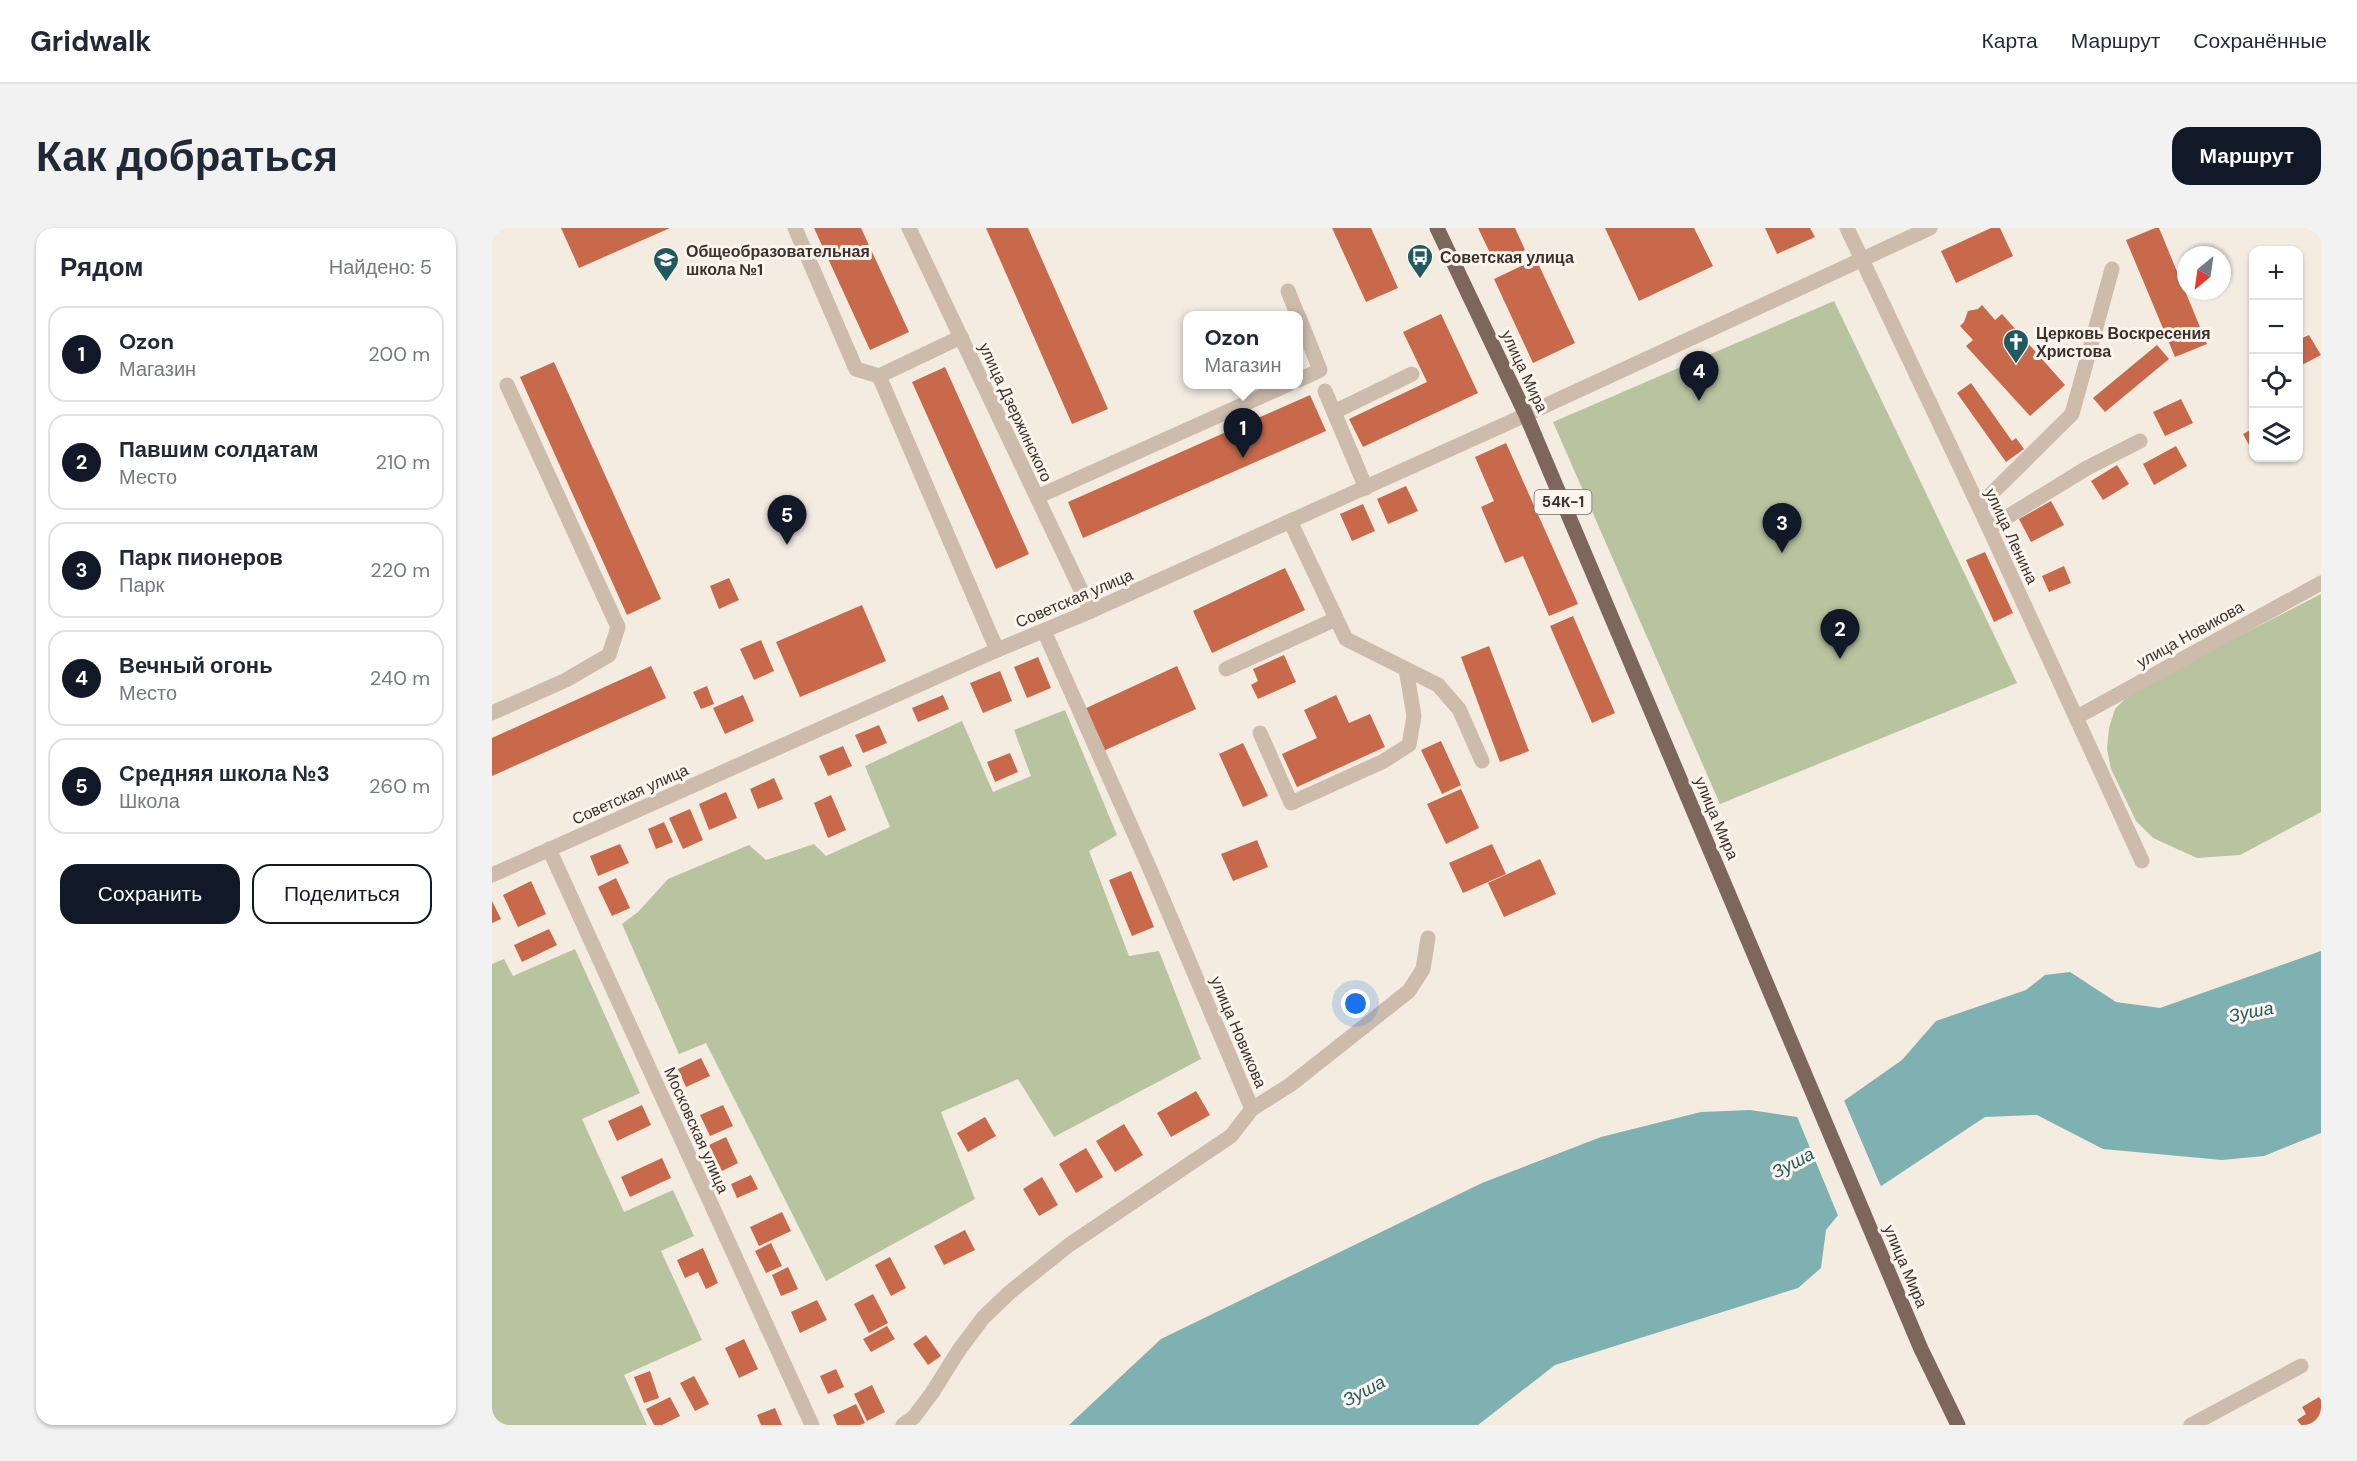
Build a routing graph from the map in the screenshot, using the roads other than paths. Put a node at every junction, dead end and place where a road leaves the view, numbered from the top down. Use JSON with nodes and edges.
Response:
{"nodes":[{"id":1,"x":795,"y":228,"type":"edge"},
{"id":2,"x":909,"y":228,"type":"edge"},
{"id":3,"x":1437,"y":228,"type":"edge"},
{"id":4,"x":1847,"y":228,"type":"edge"},
{"id":5,"x":1930,"y":228,"type":"edge"},
{"id":6,"x":1862,"y":260,"type":"junction"},
{"id":7,"x":2112,"y":269,"type":"dead end"},
{"id":8,"x":1288,"y":291,"type":"dead end"},
{"id":9,"x":1296,"y":311,"type":"edge"},
{"id":10,"x":1303,"y":328,"type":"edge"},
{"id":11,"x":961,"y":337,"type":"junction"},
{"id":12,"x":1412,"y":374,"type":"dead end"},
{"id":13,"x":879,"y":376,"type":"junction"},
{"id":14,"x":1303,"y":378,"type":"edge"},
{"id":15,"x":507,"y":385,"type":"dead end"},
{"id":16,"x":1278,"y":389,"type":"edge"},
{"id":17,"x":1325,"y":391,"type":"dead end"},
{"id":18,"x":1334,"y":412,"type":"junction"},
{"id":19,"x":1526,"y":415,"type":"junction"},
{"id":20,"x":2140,"y":441,"type":"dead end"},
{"id":21,"x":1366,"y":488,"type":"junction"},
{"id":22,"x":1037,"y":497,"type":"junction"},
{"id":23,"x":1979,"y":506,"type":"junction"},
{"id":24,"x":1290,"y":521,"type":"junction"},
{"id":25,"x":1989,"y":528,"type":"junction"},
{"id":26,"x":2321,"y":583,"type":"edge"},
{"id":27,"x":1091,"y":611,"type":"junction"},
{"id":28,"x":1336,"y":619,"type":"junction"},
{"id":29,"x":1044,"y":631,"type":"junction"},
{"id":30,"x":997,"y":650,"type":"junction"},
{"id":31,"x":1226,"y":669,"type":"dead end"},
{"id":32,"x":1406,"y":669,"type":"junction"},
{"id":33,"x":492,"y":713,"type":"edge"},
{"id":34,"x":2077,"y":717,"type":"junction"},
{"id":35,"x":1260,"y":733,"type":"dead end"},
{"id":36,"x":1482,"y":761,"type":"dead end"},
{"id":37,"x":549,"y":849,"type":"junction"},
{"id":38,"x":2142,"y":861,"type":"dead end"},
{"id":39,"x":492,"y":875,"type":"edge"},
{"id":40,"x":1428,"y":938,"type":"dead end"},
{"id":41,"x":1252,"y":1109,"type":"junction"},
{"id":42,"x":2301,"y":1366,"type":"dead end"},
{"id":43,"x":812,"y":1425,"type":"edge"},
{"id":44,"x":903,"y":1425,"type":"edge"},
{"id":45,"x":1958,"y":1425,"type":"edge"},
{"id":46,"x":2191,"y":1425,"type":"edge"}],
"edges":[{"from":1,"to":13,"type":"street"},
{"from":2,"to":11,"type":"street","name":"улица Дзержинского"},
{"from":3,"to":19,"type":"main road","name":"улица Мира","number":"54К-1"},
{"from":4,"to":6,"type":"street","name":"улица Ленина"},
{"from":5,"to":6,"type":"street","name":"Советская улица"},
{"from":6,"to":19,"type":"street","name":"Советская улица"},
{"from":6,"to":23,"type":"street","name":"улица Ленина"},
{"from":7,"to":23,"type":"street"},
{"from":8,"to":9,"type":"street"},
{"from":10,"to":14,"type":"street"},
{"from":11,"to":13,"type":"street"},
{"from":11,"to":22,"type":"street","name":"улица Дзержинского"},
{"from":12,"to":18,"type":"street"},
{"from":13,"to":30,"type":"street"},
{"from":15,"to":33,"type":"street"},
{"from":16,"to":22,"type":"street"},
{"from":17,"to":18,"type":"street"},
{"from":18,"to":21,"type":"street"},
{"from":19,"to":21,"type":"street","name":"Советская улица"},
{"from":19,"to":45,"type":"main road","name":"улица Мира","number":"54К-1"},
{"from":20,"to":25,"type":"street"},
{"from":21,"to":24,"type":"street","name":"Советская улица"},
{"from":22,"to":27,"type":"street","name":"улица Дзержинского"},
{"from":23,"to":25,"type":"street","name":"улица Ленина"},
{"from":24,"to":27,"type":"street","name":"Советская улица"},
{"from":24,"to":28,"type":"street"},
{"from":25,"to":34,"type":"street","name":"улица Ленина"},
{"from":26,"to":34,"type":"street","name":"улица Новикова"},
{"from":27,"to":29,"type":"street","name":"Советская улица"},
{"from":28,"to":31,"type":"street"},
{"from":28,"to":32,"type":"street"},
{"from":29,"to":30,"type":"street","name":"Советская улица"},
{"from":29,"to":41,"type":"street","name":"улица Новикова"},
{"from":30,"to":37,"type":"street","name":"Советская улица"},
{"from":32,"to":35,"type":"street"},
{"from":32,"to":36,"type":"street"},
{"from":34,"to":38,"type":"street","name":"улица Ленина"},
{"from":37,"to":39,"type":"street","name":"Советская улица"},
{"from":37,"to":43,"type":"street","name":"Московская улица"},
{"from":40,"to":41,"type":"street"},
{"from":41,"to":44,"type":"street","name":"улица Новикова"},
{"from":42,"to":46,"type":"street"}]}
